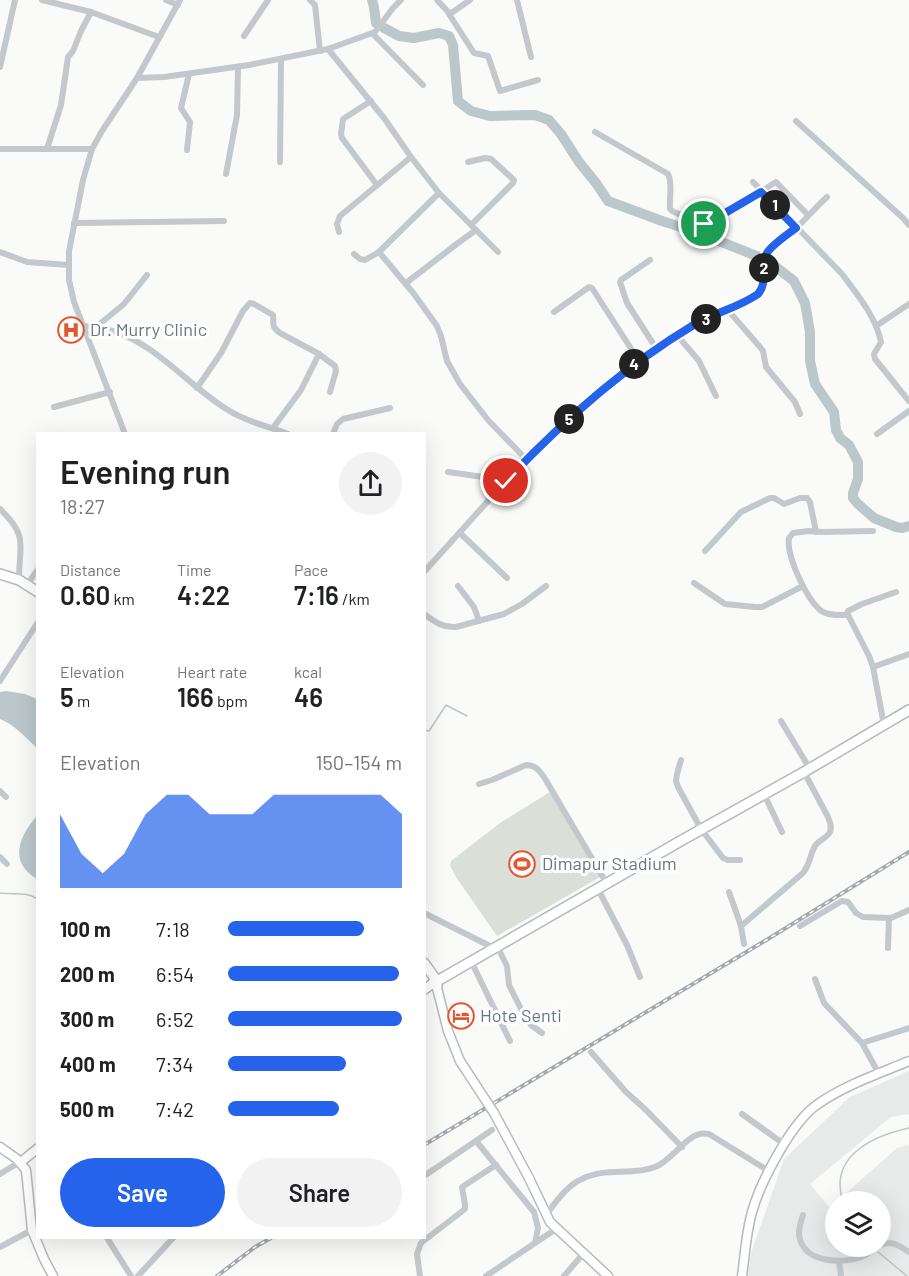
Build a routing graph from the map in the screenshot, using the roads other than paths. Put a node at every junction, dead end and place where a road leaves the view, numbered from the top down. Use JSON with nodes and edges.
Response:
{"nodes":[{"id":1,"x":15,"y":0,"type":"edge"},
{"id":2,"x":42,"y":0,"type":"edge"},
{"id":3,"x":166,"y":0,"type":"edge"},
{"id":4,"x":268,"y":0,"type":"edge"},
{"id":5,"x":310,"y":0,"type":"edge"},
{"id":6,"x":401,"y":0,"type":"edge"},
{"id":7,"x":437,"y":0,"type":"edge"},
{"id":8,"x":470,"y":0,"type":"edge"},
{"id":9,"x":517,"y":0,"type":"edge"},
{"id":10,"x":179,"y":3,"type":"edge"},
{"id":11,"x":92,"y":12,"type":"junction"},
{"id":12,"x":449,"y":14,"type":"junction"},
{"id":13,"x":373,"y":34,"type":"junction"},
{"id":14,"x":244,"y":36,"type":"dead end"},
{"id":15,"x":159,"y":38,"type":"junction"},
{"id":16,"x":328,"y":49,"type":"junction"},
{"id":17,"x":320,"y":51,"type":"junction"},
{"id":18,"x":531,"y":57,"type":"dead end"},
{"id":19,"x":281,"y":59,"type":"junction"},
{"id":20,"x":0,"y":67,"type":"edge"},
{"id":21,"x":238,"y":67,"type":"junction"},
{"id":22,"x":189,"y":74,"type":"junction"},
{"id":23,"x":137,"y":78,"type":"junction"},
{"id":24,"x":538,"y":80,"type":"dead end"},
{"id":25,"x":423,"y":85,"type":"dead end"},
{"id":26,"x":371,"y":101,"type":"junction"},
{"id":27,"x":796,"y":121,"type":"dead end"},
{"id":28,"x":595,"y":132,"type":"dead end"},
{"id":29,"x":0,"y":149,"type":"edge"},
{"id":30,"x":47,"y":149,"type":"junction"},
{"id":31,"x":92,"y":149,"type":"junction"},
{"id":32,"x":187,"y":150,"type":"dead end"},
{"id":33,"x":411,"y":157,"type":"junction"},
{"id":34,"x":280,"y":162,"type":"dead end"},
{"id":35,"x":468,"y":162,"type":"dead end"},
{"id":36,"x":226,"y":174,"type":"dead end"},
{"id":37,"x":753,"y":182,"type":"dead end"},
{"id":38,"x":377,"y":185,"type":"junction"},
{"id":39,"x":761,"y":192,"type":"junction"},
{"id":40,"x":439,"y":193,"type":"junction"},
{"id":41,"x":826,"y":197,"type":"dead end"},
{"id":42,"x":808,"y":215,"type":"junction"},
{"id":43,"x":224,"y":221,"type":"dead end"},
{"id":44,"x":74,"y":223,"type":"junction"},
{"id":45,"x":909,"y":225,"type":"edge"},
{"id":46,"x":474,"y":228,"type":"junction"},
{"id":47,"x":796,"y":228,"type":"junction"},
{"id":48,"x":339,"y":232,"type":"dead end"},
{"id":49,"x":0,"y":252,"type":"edge"},
{"id":50,"x":379,"y":252,"type":"junction"},
{"id":51,"x":498,"y":252,"type":"dead end"},
{"id":52,"x":354,"y":254,"type":"dead end"},
{"id":53,"x":650,"y":260,"type":"dead end"},
{"id":54,"x":69,"y":265,"type":"junction"},
{"id":55,"x":147,"y":275,"type":"dead end"},
{"id":56,"x":406,"y":283,"type":"junction"},
{"id":57,"x":909,"y":304,"type":"edge"},
{"id":58,"x":727,"y":309,"type":"junction"},
{"id":59,"x":554,"y":312,"type":"dead end"},
{"id":60,"x":82,"y":326,"type":"junction"},
{"id":61,"x":876,"y":326,"type":"junction"},
{"id":62,"x":96,"y":327,"type":"junction"},
{"id":63,"x":677,"y":335,"type":"junction"},
{"id":64,"x":656,"y":348,"type":"junction"},
{"id":65,"x":319,"y":354,"type":"junction"},
{"id":66,"x":639,"y":361,"type":"junction"},
{"id":67,"x":197,"y":388,"type":"junction"},
{"id":68,"x":110,"y":392,"type":"junction"},
{"id":69,"x":330,"y":392,"type":"dead end"},
{"id":70,"x":716,"y":396,"type":"dead end"},
{"id":71,"x":909,"y":401,"type":"edge"},
{"id":72,"x":54,"y":407,"type":"dead end"},
{"id":73,"x":390,"y":408,"type":"dead end"},
{"id":74,"x":909,"y":411,"type":"edge"},
{"id":75,"x":800,"y":414,"type":"dead end"},
{"id":76,"x":273,"y":428,"type":"junction"},
{"id":77,"x":124,"y":432,"type":"edge"},
{"id":78,"x":283,"y":432,"type":"edge"},
{"id":79,"x":334,"y":432,"type":"edge"},
{"id":80,"x":877,"y":434,"type":"dead end"},
{"id":81,"x":526,"y":459,"type":"junction"},
{"id":82,"x":448,"y":472,"type":"dead end"},
{"id":83,"x":496,"y":491,"type":"junction"},
{"id":84,"x":0,"y":509,"type":"edge"},
{"id":85,"x":873,"y":531,"type":"dead end"},
{"id":86,"x":460,"y":532,"type":"junction"},
{"id":87,"x":816,"y":532,"type":"junction"},
{"id":88,"x":705,"y":551,"type":"dead end"},
{"id":89,"x":36,"y":570,"type":"edge"},
{"id":90,"x":426,"y":570,"type":"edge"},
{"id":91,"x":0,"y":574,"type":"edge"},
{"id":92,"x":507,"y":578,"type":"dead end"},
{"id":93,"x":0,"y":581,"type":"edge"},
{"id":94,"x":23,"y":582,"type":"junction"},
{"id":95,"x":694,"y":583,"type":"dead end"},
{"id":96,"x":458,"y":586,"type":"dead end"},
{"id":97,"x":546,"y":586,"type":"dead end"},
{"id":98,"x":803,"y":586,"type":"junction"},
{"id":99,"x":36,"y":591,"type":"edge"},
{"id":100,"x":896,"y":592,"type":"dead end"},
{"id":101,"x":36,"y":597,"type":"edge"},
{"id":102,"x":426,"y":615,"type":"edge"},
{"id":103,"x":847,"y":615,"type":"junction"},
{"id":104,"x":479,"y":621,"type":"junction"},
{"id":105,"x":36,"y":625,"type":"edge"},
{"id":106,"x":909,"y":654,"type":"edge"},
{"id":107,"x":873,"y":667,"type":"junction"},
{"id":108,"x":0,"y":681,"type":"edge"},
{"id":109,"x":909,"y":710,"type":"edge"},
{"id":110,"x":781,"y":721,"type":"dead end"},
{"id":111,"x":884,"y":725,"type":"junction"},
{"id":112,"x":681,"y":760,"type":"dead end"},
{"id":113,"x":807,"y":770,"type":"junction"},
{"id":114,"x":479,"y":784,"type":"dead end"},
{"id":115,"x":0,"y":791,"type":"edge"},
{"id":116,"x":764,"y":794,"type":"junction"},
{"id":117,"x":6,"y":797,"type":"dead end"},
{"id":118,"x":701,"y":829,"type":"junction"},
{"id":119,"x":782,"y":832,"type":"dead end"},
{"id":120,"x":0,"y":857,"type":"edge"},
{"id":121,"x":740,"y":860,"type":"dead end"},
{"id":122,"x":7,"y":864,"type":"dead end"},
{"id":123,"x":607,"y":884,"type":"junction"},
{"id":124,"x":598,"y":889,"type":"junction"},
{"id":125,"x":729,"y":892,"type":"dead end"},
{"id":126,"x":909,"y":910,"type":"edge"},
{"id":127,"x":426,"y":914,"type":"edge"},
{"id":128,"x":889,"y":918,"type":"junction"},
{"id":129,"x":741,"y":926,"type":"junction"},
{"id":130,"x":800,"y":926,"type":"dead end"},
{"id":131,"x":744,"y":944,"type":"dead end"},
{"id":132,"x":495,"y":947,"type":"junction"},
{"id":133,"x":888,"y":948,"type":"dead end"},
{"id":134,"x":471,"y":961,"type":"junction"},
{"id":135,"x":426,"y":968,"type":"edge"},
{"id":136,"x":640,"y":977,"type":"dead end"},
{"id":137,"x":815,"y":979,"type":"dead end"},
{"id":138,"x":433,"y":986,"type":"edge"},
{"id":139,"x":909,"y":1028,"type":"edge"},
{"id":140,"x":542,"y":1034,"type":"dead end"},
{"id":141,"x":510,"y":1041,"type":"dead end"},
{"id":142,"x":862,"y":1043,"type":"junction"},
{"id":143,"x":591,"y":1052,"type":"dead end"},
{"id":144,"x":909,"y":1061,"type":"edge"},
{"id":145,"x":879,"y":1074,"type":"junction"},
{"id":146,"x":742,"y":1114,"type":"dead end"},
{"id":147,"x":492,"y":1130,"type":"dead end"},
{"id":148,"x":477,"y":1141,"type":"junction"},
{"id":149,"x":784,"y":1144,"type":"junction"},
{"id":150,"x":0,"y":1147,"type":"edge"},
{"id":151,"x":681,"y":1147,"type":"junction"},
{"id":152,"x":36,"y":1150,"type":"edge"},
{"id":153,"x":21,"y":1162,"type":"junction"},
{"id":154,"x":496,"y":1165,"type":"junction"},
{"id":155,"x":769,"y":1171,"type":"junction"},
{"id":156,"x":0,"y":1174,"type":"edge"},
{"id":157,"x":426,"y":1175,"type":"edge"},
{"id":158,"x":546,"y":1215,"type":"junction"},
{"id":159,"x":803,"y":1215,"type":"dead end"},
{"id":160,"x":556,"y":1229,"type":"junction"},
{"id":161,"x":32,"y":1230,"type":"junction"},
{"id":162,"x":36,"y":1239,"type":"edge"},
{"id":163,"x":36,"y":1239,"type":"edge"},
{"id":164,"x":108,"y":1239,"type":"edge"},
{"id":165,"x":172,"y":1239,"type":"edge"},
{"id":166,"x":426,"y":1239,"type":"edge"},
{"id":167,"x":426,"y":1239,"type":"edge"},
{"id":168,"x":535,"y":1243,"type":"junction"},
{"id":169,"x":891,"y":1243,"type":"edge"},
{"id":170,"x":0,"y":1247,"type":"edge"},
{"id":171,"x":909,"y":1252,"type":"edge"},
{"id":172,"x":583,"y":1254,"type":"junction"},
{"id":173,"x":861,"y":1257,"type":"edge"},
{"id":174,"x":839,"y":1261,"type":"junction"},
{"id":175,"x":53,"y":1275,"type":"edge"},
{"id":176,"x":131,"y":1276,"type":"edge"},
{"id":177,"x":138,"y":1276,"type":"edge"},
{"id":178,"x":420,"y":1276,"type":"edge"},
{"id":179,"x":486,"y":1276,"type":"edge"},
{"id":180,"x":564,"y":1276,"type":"edge"},
{"id":181,"x":608,"y":1276,"type":"edge"},
{"id":182,"x":742,"y":1276,"type":"edge"},
{"id":183,"x":841,"y":1276,"type":"edge"}],
"edges":[{"from":1,"to":20,"type":"street"},
{"from":2,"to":11,"type":"street"},
{"from":3,"to":10,"type":"street"},
{"from":4,"to":14,"type":"street"},
{"from":5,"to":17,"type":"street"},
{"from":6,"to":13,"type":"street"},
{"from":7,"to":12,"type":"street"},
{"from":8,"to":12,"type":"street"},
{"from":9,"to":18,"type":"street"},
{"from":10,"to":15,"type":"street"},
{"from":11,"to":15,"type":"street"},
{"from":11,"to":30,"type":"street"},
{"from":12,"to":24,"type":"street"},
{"from":13,"to":16,"type":"street"},
{"from":13,"to":25,"type":"street"},
{"from":15,"to":23,"type":"street"},
{"from":16,"to":17,"type":"street"},
{"from":16,"to":26,"type":"street"},
{"from":17,"to":19,"type":"street"},
{"from":19,"to":21,"type":"street"},
{"from":19,"to":34,"type":"street"},
{"from":21,"to":22,"type":"street"},
{"from":21,"to":36,"type":"street"},
{"from":22,"to":23,"type":"street"},
{"from":22,"to":32,"type":"street"},
{"from":23,"to":31,"type":"street"},
{"from":26,"to":33,"type":"street"},
{"from":26,"to":38,"type":"street"},
{"from":27,"to":45,"type":"street"},
{"from":28,"to":39,"type":"street"},
{"from":29,"to":30,"type":"street"},
{"from":30,"to":31,"type":"street"},
{"from":31,"to":44,"type":"street"},
{"from":33,"to":38,"type":"street"},
{"from":33,"to":40,"type":"street"},
{"from":35,"to":46,"type":"street"},
{"from":37,"to":39,"type":"street"},
{"from":38,"to":48,"type":"street"},
{"from":39,"to":42,"type":"street"},
{"from":39,"to":47,"type":"street"},
{"from":40,"to":46,"type":"street"},
{"from":40,"to":50,"type":"street"},
{"from":41,"to":42,"type":"street"},
{"from":42,"to":47,"type":"street"},
{"from":43,"to":44,"type":"street"},
{"from":44,"to":54,"type":"street"},
{"from":46,"to":51,"type":"street"},
{"from":46,"to":56,"type":"street"},
{"from":47,"to":58,"type":"street"},
{"from":47,"to":61,"type":"street"},
{"from":49,"to":54,"type":"street"},
{"from":50,"to":52,"type":"street"},
{"from":50,"to":56,"type":"street"},
{"from":53,"to":64,"type":"street"},
{"from":54,"to":60,"type":"street"},
{"from":55,"to":62,"type":"street"},
{"from":56,"to":81,"type":"street"},
{"from":57,"to":61,"type":"street"},
{"from":58,"to":63,"type":"street"},
{"from":58,"to":75,"type":"street"},
{"from":59,"to":66,"type":"street"},
{"from":60,"to":62,"type":"street"},
{"from":60,"to":68,"type":"street"},
{"from":61,"to":71,"type":"street"},
{"from":62,"to":67,"type":"street"},
{"from":63,"to":64,"type":"street"},
{"from":63,"to":70,"type":"street"},
{"from":64,"to":66,"type":"street"},
{"from":65,"to":67,"type":"street"},
{"from":65,"to":69,"type":"street"},
{"from":65,"to":76,"type":"street"},
{"from":66,"to":81,"type":"street"},
{"from":67,"to":76,"type":"street"},
{"from":68,"to":72,"type":"street"},
{"from":68,"to":77,"type":"street"},
{"from":73,"to":79,"type":"street"},
{"from":74,"to":80,"type":"street"},
{"from":76,"to":78,"type":"street"},
{"from":81,"to":83,"type":"street"},
{"from":82,"to":83,"type":"street"},
{"from":83,"to":86,"type":"street"},
{"from":84,"to":94,"type":"street"},
{"from":85,"to":87,"type":"street"},
{"from":86,"to":90,"type":"street"},
{"from":86,"to":92,"type":"street"},
{"from":87,"to":88,"type":"street"},
{"from":87,"to":98,"type":"street"},
{"from":89,"to":94,"type":"street"},
{"from":91,"to":94,"type":"highway"},
{"from":93,"to":101,"type":"highway"},
{"from":94,"to":99,"type":"highway"},
{"from":95,"to":98,"type":"street"},
{"from":96,"to":104,"type":"street"},
{"from":97,"to":104,"type":"street"},
{"from":98,"to":103,"type":"street"},
{"from":100,"to":103,"type":"street"},
{"from":102,"to":104,"type":"street"},
{"from":103,"to":107,"type":"street"},
{"from":105,"to":108,"type":"street"},
{"from":106,"to":107,"type":"street"},
{"from":107,"to":111,"type":"street"},
{"from":109,"to":111,"type":"highway"},
{"from":110,"to":113,"type":"street"},
{"from":111,"to":113,"type":"highway"},
{"from":112,"to":118,"type":"street"},
{"from":113,"to":116,"type":"highway"},
{"from":113,"to":129,"type":"street"},
{"from":114,"to":123,"type":"street"},
{"from":115,"to":117,"type":"street"},
{"from":116,"to":118,"type":"highway"},
{"from":116,"to":119,"type":"street"},
{"from":118,"to":121,"type":"street"},
{"from":118,"to":123,"type":"highway"},
{"from":120,"to":122,"type":"street"},
{"from":123,"to":124,"type":"highway"},
{"from":124,"to":132,"type":"highway"},
{"from":124,"to":136,"type":"street"},
{"from":125,"to":129,"type":"street"},
{"from":126,"to":128,"type":"street"},
{"from":127,"to":132,"type":"street"},
{"from":128,"to":130,"type":"street"},
{"from":128,"to":133,"type":"street"},
{"from":129,"to":131,"type":"street"},
{"from":132,"to":134,"type":"highway"},
{"from":132,"to":140,"type":"street"},
{"from":134,"to":138,"type":"highway"},
{"from":134,"to":141,"type":"street"},
{"from":135,"to":138,"type":"highway"},
{"from":137,"to":142,"type":"street"},
{"from":138,"to":158,"type":"main road","bridge":true},
{"from":139,"to":142,"type":"street"},
{"from":142,"to":145,"type":"street"},
{"from":143,"to":151,"type":"street"},
{"from":144,"to":145,"type":"main road"},
{"from":145,"to":149,"type":"main road"},
{"from":146,"to":149,"type":"street"},
{"from":147,"to":148,"type":"street"},
{"from":148,"to":154,"type":"street"},
{"from":148,"to":157,"type":"street"},
{"from":149,"to":155,"type":"main road"},
{"from":150,"to":153,"type":"main road"},
{"from":151,"to":155,"type":"street"},
{"from":151,"to":158,"type":"street"},
{"from":152,"to":153,"type":"main road"},
{"from":153,"to":156,"type":"street"},
{"from":153,"to":161,"type":"main road"},
{"from":154,"to":167,"type":"street"},
{"from":154,"to":168,"type":"street"},
{"from":155,"to":182,"type":"main road"},
{"from":158,"to":160,"type":"main road"},
{"from":159,"to":174,"type":"street"},
{"from":160,"to":168,"type":"street"},
{"from":160,"to":172,"type":"main road"},
{"from":161,"to":163,"type":"main road"},
{"from":161,"to":170,"type":"street"},
{"from":162,"to":175,"type":"main road"},
{"from":164,"to":176,"type":"street"},
{"from":165,"to":177,"type":"street"},
{"from":166,"to":178,"type":"street"},
{"from":168,"to":179,"type":"street"},
{"from":169,"to":171,"type":"street"},
{"from":172,"to":180,"type":"street"},
{"from":172,"to":181,"type":"main road"},
{"from":173,"to":174,"type":"street"},
{"from":174,"to":183,"type":"street"}]}
